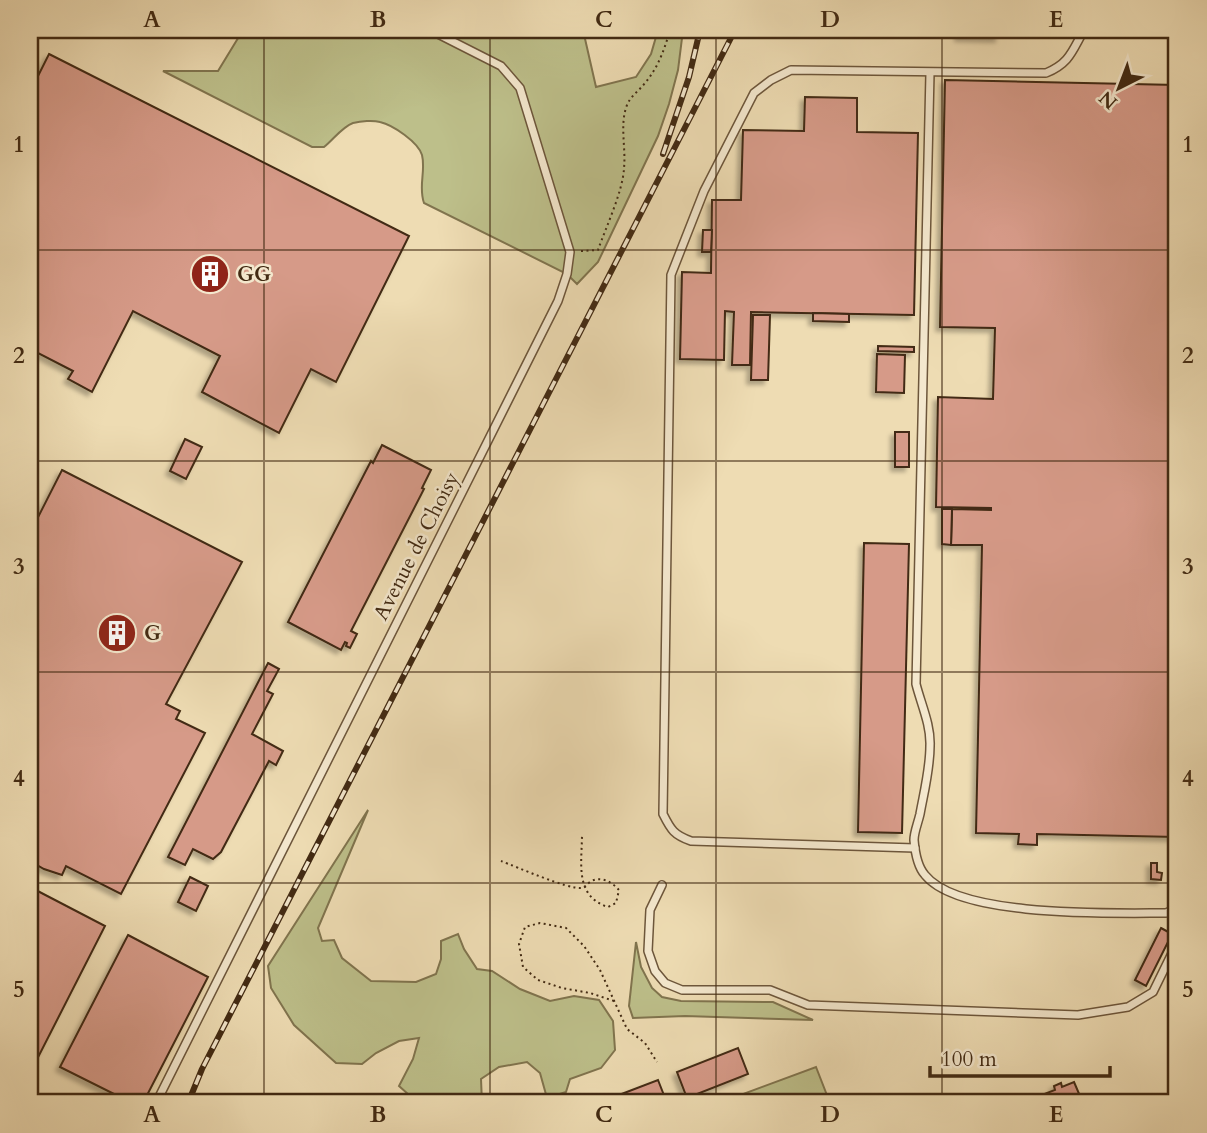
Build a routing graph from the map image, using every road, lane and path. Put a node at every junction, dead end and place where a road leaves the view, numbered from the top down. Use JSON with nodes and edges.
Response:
{"nodes":[{"id":1,"x":430,"y":30,"type":"edge"},
{"id":2,"x":670,"y":30,"type":"edge"},
{"id":3,"x":1084,"y":30,"type":"edge"},
{"id":4,"x":930,"y":73,"type":"junction"},
{"id":5,"x":570,"y":252,"type":"junction"},
{"id":6,"x":582,"y":834,"type":"dead end"},
{"id":7,"x":915,"y":848,"type":"junction"},
{"id":8,"x":501,"y":861,"type":"dead end"},
{"id":9,"x":662,"y":885,"type":"dead end"},
{"id":10,"x":585,"y":887,"type":"junction"},
{"id":11,"x":1177,"y":908,"type":"edge"},
{"id":12,"x":1177,"y":943,"type":"edge"},
{"id":13,"x":614,"y":1001,"type":"junction"},
{"id":14,"x":657,"y":1062,"type":"dead end"},
{"id":15,"x":156,"y":1103,"type":"edge"}],
"edges":[{"from":1,"to":5,"type":"lane","name":"Avenue de Choisy"},
{"from":2,"to":5,"type":"path"},
{"from":3,"to":4,"type":"lane"},
{"from":4,"to":7,"type":"lane"},
{"from":4,"to":7,"type":"lane"},
{"from":5,"to":15,"type":"lane","name":"Avenue de Choisy"},
{"from":6,"to":10,"type":"path"},
{"from":7,"to":11,"type":"lane"},
{"from":8,"to":10,"type":"path"},
{"from":9,"to":12,"type":"lane"},
{"from":10,"to":10,"type":"path"},
{"from":13,"to":13,"type":"path"},
{"from":13,"to":14,"type":"path"}]}
